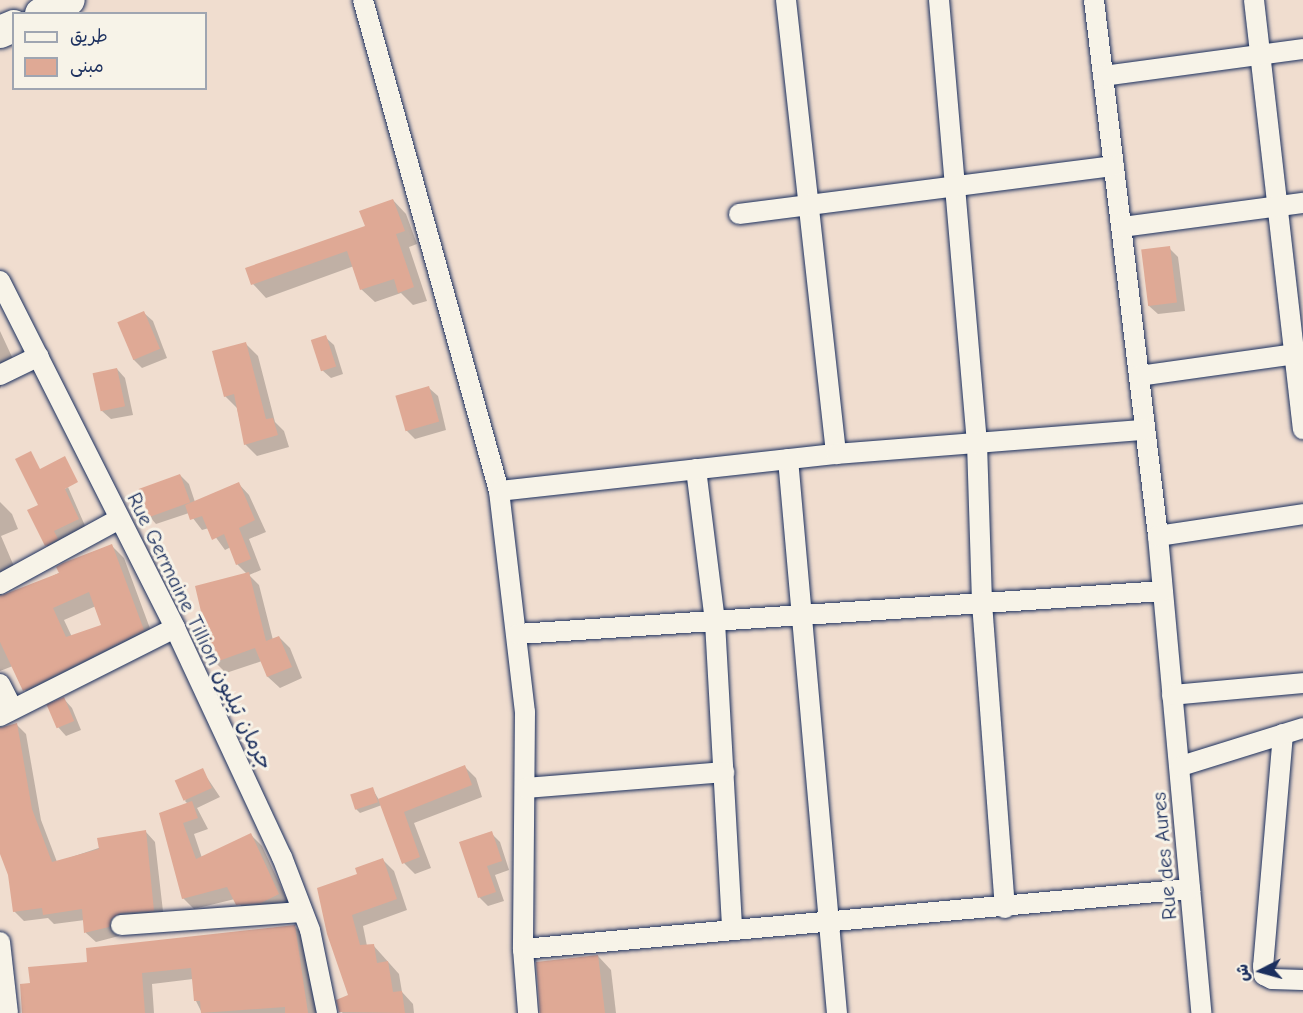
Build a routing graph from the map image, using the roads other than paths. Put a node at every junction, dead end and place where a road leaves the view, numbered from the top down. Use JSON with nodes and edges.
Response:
{"nodes":[{"id":1,"x":69,"y":0,"type":"edge"},
{"id":2,"x":363,"y":0,"type":"edge"},
{"id":3,"x":786,"y":0,"type":"edge"},
{"id":4,"x":939,"y":0,"type":"edge"},
{"id":5,"x":1094,"y":0,"type":"edge"},
{"id":6,"x":1254,"y":0,"type":"edge"},
{"id":7,"x":45,"y":12,"type":"edge"},
{"id":8,"x":1303,"y":49,"type":"edge"},
{"id":9,"x":1261,"y":54,"type":"junction"},
{"id":10,"x":1103,"y":76,"type":"junction"},
{"id":11,"x":1114,"y":166,"type":"junction"},
{"id":12,"x":958,"y":183,"type":"junction"},
{"id":13,"x":1303,"y":203,"type":"edge"},
{"id":14,"x":806,"y":206,"type":"junction"},
{"id":15,"x":1275,"y":207,"type":"junction"},
{"id":16,"x":739,"y":214,"type":"dead end"},
{"id":17,"x":1122,"y":227,"type":"junction"},
{"id":18,"x":0,"y":281,"type":"edge"},
{"id":19,"x":1297,"y":354,"type":"edge"},
{"id":20,"x":39,"y":356,"type":"junction"},
{"id":21,"x":0,"y":375,"type":"edge"},
{"id":22,"x":1139,"y":376,"type":"junction"},
{"id":23,"x":1303,"y":429,"type":"edge"},
{"id":24,"x":1144,"y":430,"type":"junction"},
{"id":25,"x":977,"y":443,"type":"junction"},
{"id":26,"x":836,"y":454,"type":"junction"},
{"id":27,"x":788,"y":459,"type":"junction"},
{"id":28,"x":696,"y":468,"type":"junction"},
{"id":29,"x":499,"y":491,"type":"junction"},
{"id":30,"x":1303,"y":514,"type":"edge"},
{"id":31,"x":119,"y":519,"type":"junction"},
{"id":32,"x":1158,"y":536,"type":"junction"},
{"id":33,"x":0,"y":584,"type":"edge"},
{"id":34,"x":1163,"y":591,"type":"junction"},
{"id":35,"x":982,"y":603,"type":"junction"},
{"id":36,"x":802,"y":615,"type":"junction"},
{"id":37,"x":715,"y":622,"type":"junction"},
{"id":38,"x":175,"y":628,"type":"junction"},
{"id":39,"x":518,"y":634,"type":"junction"},
{"id":40,"x":1303,"y":683,"type":"edge"},
{"id":41,"x":0,"y":684,"type":"edge"},
{"id":42,"x":1172,"y":695,"type":"junction"},
{"id":43,"x":6,"y":713,"type":"edge"},
{"id":44,"x":1303,"y":728,"type":"edge"},
{"id":45,"x":1283,"y":734,"type":"junction"},
{"id":46,"x":1181,"y":766,"type":"junction"},
{"id":47,"x":724,"y":772,"type":"junction"},
{"id":48,"x":526,"y":788,"type":"junction"},
{"id":49,"x":1190,"y":889,"type":"junction"},
{"id":50,"x":1005,"y":908,"type":"junction"},
{"id":51,"x":302,"y":912,"type":"junction"},
{"id":52,"x":828,"y":921,"type":"junction"},
{"id":53,"x":121,"y":925,"type":"dead end"},
{"id":54,"x":732,"y":928,"type":"junction"},
{"id":55,"x":0,"y":942,"type":"edge"},
{"id":56,"x":524,"y":949,"type":"junction"},
{"id":57,"x":1303,"y":980,"type":"edge"},
{"id":58,"x":8,"y":1013,"type":"edge"},
{"id":59,"x":327,"y":1013,"type":"edge"},
{"id":60,"x":528,"y":1013,"type":"edge"},
{"id":61,"x":837,"y":1013,"type":"edge"},
{"id":62,"x":1201,"y":1013,"type":"edge"}],
"edges":[{"from":1,"to":7,"type":"main road"},
{"from":2,"to":29,"type":"street"},
{"from":3,"to":14,"type":"street"},
{"from":4,"to":12,"type":"street"},
{"from":5,"to":10,"type":"street","name":"Rue des Aures"},
{"from":6,"to":9,"type":"street"},
{"from":8,"to":9,"type":"street"},
{"from":9,"to":10,"type":"street"},
{"from":9,"to":15,"type":"street"},
{"from":10,"to":11,"type":"street","name":"Rue des Aures"},
{"from":11,"to":12,"type":"street"},
{"from":11,"to":17,"type":"street","name":"Rue des Aures"},
{"from":12,"to":14,"type":"street"},
{"from":12,"to":25,"type":"street"},
{"from":13,"to":15,"type":"street"},
{"from":14,"to":16,"type":"street"},
{"from":14,"to":26,"type":"street"},
{"from":15,"to":17,"type":"street"},
{"from":15,"to":19,"type":"street"},
{"from":17,"to":22,"type":"street","name":"Rue des Aures"},
{"from":18,"to":20,"type":"street","name":"Rue Germaine Tillion جرمان تيليون"},
{"from":19,"to":22,"type":"street"},
{"from":19,"to":23,"type":"street"},
{"from":20,"to":21,"type":"street"},
{"from":20,"to":31,"type":"street","name":"Rue Germaine Tillion جرمان تيليون"},
{"from":22,"to":24,"type":"street","name":"Rue des Aures"},
{"from":24,"to":25,"type":"street"},
{"from":24,"to":32,"type":"street","name":"Rue des Aures"},
{"from":25,"to":26,"type":"street"},
{"from":25,"to":35,"type":"street"},
{"from":26,"to":27,"type":"street"},
{"from":27,"to":28,"type":"street"},
{"from":27,"to":36,"type":"street"},
{"from":28,"to":29,"type":"street"},
{"from":28,"to":37,"type":"street"},
{"from":29,"to":39,"type":"street"},
{"from":30,"to":32,"type":"street"},
{"from":31,"to":33,"type":"street"},
{"from":31,"to":38,"type":"street","name":"Rue Germaine Tillion جرمان تيليون"},
{"from":32,"to":34,"type":"street","name":"Rue des Aures"},
{"from":34,"to":35,"type":"street"},
{"from":34,"to":42,"type":"street","name":"Rue des Aures"},
{"from":35,"to":36,"type":"street"},
{"from":35,"to":50,"type":"street"},
{"from":36,"to":37,"type":"street"},
{"from":36,"to":52,"type":"street"},
{"from":37,"to":39,"type":"street"},
{"from":37,"to":47,"type":"street"},
{"from":38,"to":43,"type":"street"},
{"from":38,"to":51,"type":"street","name":"Rue Germaine Tillion جرمان تيليون"},
{"from":39,"to":48,"type":"street"},
{"from":40,"to":42,"type":"street"},
{"from":41,"to":43,"type":"street"},
{"from":42,"to":46,"type":"street","name":"Rue des Aures"},
{"from":44,"to":45,"type":"street"},
{"from":45,"to":46,"type":"street"},
{"from":45,"to":57,"type":"street"},
{"from":46,"to":49,"type":"street","name":"Rue des Aures"},
{"from":47,"to":48,"type":"street"},
{"from":47,"to":54,"type":"street"},
{"from":48,"to":56,"type":"street"},
{"from":49,"to":50,"type":"street"},
{"from":49,"to":62,"type":"street","name":"Rue des Aures"},
{"from":50,"to":52,"type":"street"},
{"from":51,"to":53,"type":"street"},
{"from":51,"to":59,"type":"street","name":"Rue Germaine Tillion جرمان تيليون"},
{"from":52,"to":54,"type":"street"},
{"from":52,"to":61,"type":"street"},
{"from":54,"to":56,"type":"street"},
{"from":55,"to":58,"type":"street"},
{"from":56,"to":60,"type":"street"}]}
